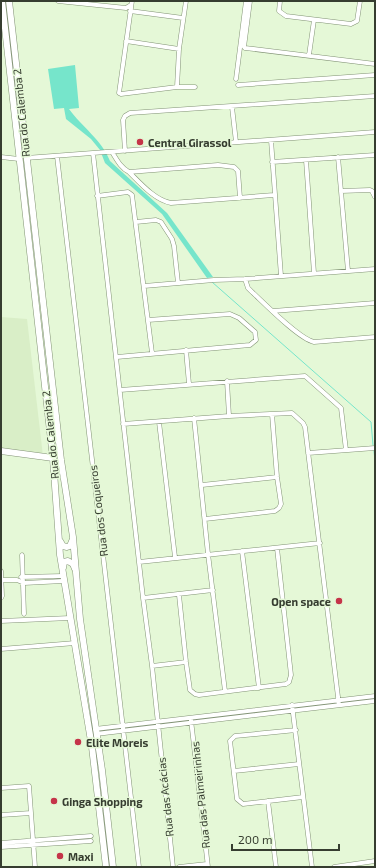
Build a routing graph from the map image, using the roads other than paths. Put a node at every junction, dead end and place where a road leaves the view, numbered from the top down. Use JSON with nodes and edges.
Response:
{"nodes":[{"id":1,"x":2,"y":1,"type":"edge"},
{"id":2,"x":9,"y":1,"type":"edge"},
{"id":3,"x":58,"y":1,"type":"edge"},
{"id":4,"x":186,"y":1,"type":"edge"},
{"id":5,"x":246,"y":1,"type":"edge"},
{"id":6,"x":250,"y":1,"type":"edge"},
{"id":7,"x":280,"y":1,"type":"edge"},
{"id":8,"x":360,"y":1,"type":"edge"},
{"id":9,"x":132,"y":3,"type":"edge"},
{"id":10,"x":130,"y":11,"type":"junction"},
{"id":11,"x":183,"y":18,"type":"junction"},
{"id":12,"x":314,"y":20,"type":"junction"},
{"id":13,"x":126,"y":41,"type":"junction"},
{"id":14,"x":179,"y":49,"type":"junction"},
{"id":15,"x":4,"y":52,"type":"edge"},
{"id":16,"x":309,"y":55,"type":"junction"},
{"id":17,"x":375,"y":64,"type":"edge"},
{"id":18,"x":375,"y":75,"type":"edge"},
{"id":19,"x":236,"y":79,"type":"dead end"},
{"id":20,"x":238,"y":85,"type":"dead end"},
{"id":21,"x":176,"y":87,"type":"junction"},
{"id":22,"x":195,"y":87,"type":"dead end"},
{"id":23,"x":375,"y":96,"type":"edge"},
{"id":24,"x":232,"y":107,"type":"junction"},
{"id":25,"x":375,"y":132,"type":"edge"},
{"id":26,"x":270,"y":140,"type":"junction"},
{"id":27,"x":236,"y":142,"type":"junction"},
{"id":28,"x":125,"y":151,"type":"junction"},
{"id":29,"x":112,"y":152,"type":"junction"},
{"id":30,"x":93,"y":153,"type":"junction"},
{"id":31,"x":375,"y":155,"type":"edge"},
{"id":32,"x":57,"y":156,"type":"junction"},
{"id":33,"x":1,"y":157,"type":"edge"},
{"id":34,"x":338,"y":157,"type":"junction"},
{"id":35,"x":23,"y":159,"type":"junction"},
{"id":36,"x":306,"y":160,"type":"junction"},
{"id":37,"x":272,"y":162,"type":"junction"},
{"id":38,"x":129,"y":172,"type":"junction"},
{"id":39,"x":341,"y":191,"type":"junction"},
{"id":40,"x":274,"y":195,"type":"junction"},
{"id":41,"x":97,"y":196,"type":"junction"},
{"id":42,"x":375,"y":197,"type":"edge"},
{"id":43,"x":240,"y":198,"type":"junction"},
{"id":44,"x":136,"y":222,"type":"junction"},
{"id":45,"x":375,"y":269,"type":"edge"},
{"id":46,"x":348,"y":271,"type":"junction"},
{"id":47,"x":314,"y":273,"type":"junction"},
{"id":48,"x":280,"y":276,"type":"junction"},
{"id":49,"x":245,"y":279,"type":"junction"},
{"id":50,"x":178,"y":283,"type":"junction"},
{"id":51,"x":144,"y":286,"type":"junction"},
{"id":52,"x":375,"y":303,"type":"edge"},
{"id":53,"x":375,"y":308,"type":"edge"},
{"id":54,"x":273,"y":311,"type":"junction"},
{"id":55,"x":148,"y":320,"type":"junction"},
{"id":56,"x":375,"y":337,"type":"edge"},
{"id":57,"x":186,"y":350,"type":"junction"},
{"id":58,"x":152,"y":353,"type":"junction"},
{"id":59,"x":117,"y":357,"type":"junction"},
{"id":60,"x":228,"y":381,"type":"junction"},
{"id":61,"x":189,"y":384,"type":"junction"},
{"id":62,"x":120,"y":390,"type":"junction"},
{"id":63,"x":272,"y":414,"type":"junction"},
{"id":64,"x":229,"y":416,"type":"junction"},
{"id":65,"x":194,"y":418,"type":"junction"},
{"id":66,"x":160,"y":422,"type":"junction"},
{"id":67,"x":123,"y":424,"type":"junction"},
{"id":68,"x":373,"y":448,"type":"edge"},
{"id":69,"x":346,"y":450,"type":"junction"},
{"id":70,"x":1,"y":451,"type":"edge"},
{"id":71,"x":308,"y":453,"type":"junction"},
{"id":72,"x":53,"y":458,"type":"junction"},
{"id":73,"x":277,"y":477,"type":"junction"},
{"id":74,"x":202,"y":485,"type":"junction"},
{"id":75,"x":205,"y":519,"type":"junction"},
{"id":76,"x":58,"y":537,"type":"junction"},
{"id":77,"x":73,"y":537,"type":"junction"},
{"id":78,"x":320,"y":542,"type":"junction"},
{"id":79,"x":277,"y":548,"type":"junction"},
{"id":80,"x":242,"y":551,"type":"junction"},
{"id":81,"x":208,"y":554,"type":"junction"},
{"id":82,"x":22,"y":555,"type":"dead end"},
{"id":83,"x":175,"y":557,"type":"junction"},
{"id":84,"x":139,"y":562,"type":"junction"},
{"id":85,"x":76,"y":570,"type":"junction"},
{"id":86,"x":1,"y":571,"type":"edge"},
{"id":87,"x":23,"y":576,"type":"junction"},
{"id":88,"x":63,"y":576,"type":"junction"},
{"id":89,"x":2,"y":580,"type":"edge"},
{"id":90,"x":18,"y":580,"type":"junction"},
{"id":91,"x":24,"y":583,"type":"junction"},
{"id":92,"x":213,"y":590,"type":"junction"},
{"id":93,"x":179,"y":595,"type":"junction"},
{"id":94,"x":1,"y":598,"type":"edge"},
{"id":95,"x":143,"y":598,"type":"junction"},
{"id":96,"x":24,"y":614,"type":"dead end"},
{"id":97,"x":70,"y":618,"type":"junction"},
{"id":98,"x":1,"y":621,"type":"edge"},
{"id":99,"x":75,"y":643,"type":"junction"},
{"id":100,"x":1,"y":649,"type":"edge"},
{"id":101,"x":186,"y":662,"type":"junction"},
{"id":102,"x":152,"y":666,"type":"junction"},
{"id":103,"x":259,"y":688,"type":"junction"},
{"id":104,"x":225,"y":692,"type":"junction"},
{"id":105,"x":375,"y":696,"type":"edge"},
{"id":106,"x":339,"y":700,"type":"junction"},
{"id":107,"x":375,"y":701,"type":"edge"},
{"id":108,"x":292,"y":705,"type":"junction"},
{"id":109,"x":339,"y":705,"type":"junction"},
{"id":110,"x":293,"y":711,"type":"junction"},
{"id":111,"x":191,"y":717,"type":"junction"},
{"id":112,"x":157,"y":721,"type":"junction"},
{"id":113,"x":192,"y":722,"type":"junction"},
{"id":114,"x":122,"y":725,"type":"junction"},
{"id":115,"x":158,"y":726,"type":"junction"},
{"id":116,"x":296,"y":730,"type":"junction"},
{"id":117,"x":123,"y":731,"type":"junction"},
{"id":118,"x":95,"y":732,"type":"junction"},
{"id":119,"x":299,"y":764,"type":"junction"},
{"id":120,"x":234,"y":771,"type":"junction"},
{"id":121,"x":1,"y":788,"type":"edge"},
{"id":122,"x":303,"y":797,"type":"junction"},
{"id":123,"x":268,"y":801,"type":"junction"},
{"id":124,"x":31,"y":813,"type":"junction"},
{"id":125,"x":1,"y":815,"type":"edge"},
{"id":126,"x":91,"y":836,"type":"dead end"},
{"id":127,"x":91,"y":841,"type":"dead end"},
{"id":128,"x":1,"y":843,"type":"edge"},
{"id":129,"x":33,"y":843,"type":"junction"},
{"id":130,"x":1,"y":847,"type":"edge"},
{"id":131,"x":375,"y":862,"type":"edge"},
{"id":132,"x":208,"y":866,"type":"edge"},
{"id":133,"x":346,"y":866,"type":"edge"},
{"id":134,"x":35,"y":867,"type":"edge"},
{"id":135,"x":106,"y":867,"type":"edge"},
{"id":136,"x":113,"y":867,"type":"edge"},
{"id":137,"x":139,"y":867,"type":"edge"},
{"id":138,"x":173,"y":867,"type":"edge"},
{"id":139,"x":179,"y":867,"type":"edge"},
{"id":140,"x":276,"y":867,"type":"edge"},
{"id":141,"x":312,"y":867,"type":"edge"},
{"id":142,"x":334,"y":867,"type":"edge"}],
"edges":[{"from":1,"to":15,"type":"main road","name":"Rua do Calemba 2"},
{"from":2,"to":35,"type":"main road","name":"Rua do Calemba 2"},
{"from":3,"to":9,"type":"street"},
{"from":4,"to":11,"type":"street"},
{"from":5,"to":19,"type":"street"},
{"from":6,"to":16,"type":"street"},
{"from":7,"to":12,"type":"street"},
{"from":8,"to":12,"type":"street"},
{"from":9,"to":10,"type":"street"},
{"from":10,"to":11,"type":"street"},
{"from":10,"to":13,"type":"street"},
{"from":11,"to":14,"type":"street"},
{"from":12,"to":16,"type":"street"},
{"from":13,"to":14,"type":"street"},
{"from":13,"to":21,"type":"street"},
{"from":14,"to":21,"type":"street"},
{"from":15,"to":35,"type":"main road","name":"Rua do Calemba 2"},
{"from":16,"to":17,"type":"street"},
{"from":18,"to":20,"type":"street"},
{"from":21,"to":22,"type":"street"},
{"from":23,"to":24,"type":"street"},
{"from":24,"to":27,"type":"street"},
{"from":24,"to":28,"type":"street"},
{"from":25,"to":26,"type":"street"},
{"from":26,"to":27,"type":"street"},
{"from":26,"to":37,"type":"street"},
{"from":27,"to":28,"type":"street"},
{"from":28,"to":29,"type":"street"},
{"from":29,"to":30,"type":"street"},
{"from":29,"to":38,"type":"street"},
{"from":30,"to":32,"type":"street"},
{"from":30,"to":41,"type":"street","name":"Rua das Acácias"},
{"from":31,"to":34,"type":"street"},
{"from":32,"to":35,"type":"street"},
{"from":32,"to":114,"type":"street","name":"Rua dos Coqueiros"},
{"from":33,"to":35,"type":"street"},
{"from":34,"to":36,"type":"street"},
{"from":34,"to":39,"type":"street"},
{"from":35,"to":72,"type":"main road","name":"Rua do Calemba 2"},
{"from":35,"to":77,"type":"main road","name":"Rua do Calemba 2"},
{"from":36,"to":37,"type":"street"},
{"from":36,"to":47,"type":"street"},
{"from":37,"to":40,"type":"street"},
{"from":38,"to":43,"type":"street"},
{"from":38,"to":43,"type":"street"},
{"from":39,"to":42,"type":"street"},
{"from":39,"to":46,"type":"street"},
{"from":40,"to":43,"type":"street"},
{"from":40,"to":48,"type":"street"},
{"from":41,"to":44,"type":"street"},
{"from":41,"to":59,"type":"street","name":"Rua das Acácias"},
{"from":44,"to":50,"type":"street"},
{"from":44,"to":51,"type":"street"},
{"from":45,"to":46,"type":"street"},
{"from":46,"to":47,"type":"street"},
{"from":47,"to":48,"type":"street"},
{"from":48,"to":49,"type":"street"},
{"from":49,"to":50,"type":"street"},
{"from":49,"to":54,"type":"street"},
{"from":50,"to":51,"type":"street"},
{"from":51,"to":55,"type":"street"},
{"from":52,"to":53,"type":"street"},
{"from":52,"to":54,"type":"street"},
{"from":54,"to":56,"type":"street"},
{"from":55,"to":57,"type":"street"},
{"from":55,"to":58,"type":"street"},
{"from":57,"to":58,"type":"street"},
{"from":57,"to":61,"type":"street"},
{"from":58,"to":59,"type":"street"},
{"from":59,"to":62,"type":"street","name":"Rua das Acácias"},
{"from":60,"to":61,"type":"street"},
{"from":60,"to":64,"type":"street"},
{"from":60,"to":69,"type":"street"},
{"from":61,"to":62,"type":"street"},
{"from":62,"to":67,"type":"street","name":"Rua das Acácias"},
{"from":63,"to":64,"type":"street"},
{"from":63,"to":71,"type":"street"},
{"from":63,"to":73,"type":"street"},
{"from":64,"to":65,"type":"street"},
{"from":65,"to":66,"type":"street"},
{"from":65,"to":74,"type":"street"},
{"from":66,"to":67,"type":"street"},
{"from":66,"to":83,"type":"street"},
{"from":67,"to":84,"type":"street","name":"Rua das Acácias"},
{"from":68,"to":69,"type":"street"},
{"from":69,"to":71,"type":"street"},
{"from":70,"to":72,"type":"main road"},
{"from":71,"to":78,"type":"street"},
{"from":72,"to":76,"type":"main road","name":"Rua do Calemba 2"},
{"from":73,"to":74,"type":"street"},
{"from":73,"to":75,"type":"street"},
{"from":74,"to":75,"type":"street"},
{"from":75,"to":81,"type":"street"},
{"from":76,"to":77,"type":"main road"},
{"from":76,"to":88,"type":"main road","name":"Rua do Calemba 2"},
{"from":77,"to":85,"type":"main road","name":"Rua do Calemba 2"},
{"from":78,"to":79,"type":"street"},
{"from":78,"to":106,"type":"street"},
{"from":79,"to":80,"type":"street"},
{"from":79,"to":103,"type":"street"},
{"from":80,"to":81,"type":"street"},
{"from":80,"to":103,"type":"street"},
{"from":81,"to":83,"type":"street"},
{"from":81,"to":92,"type":"street"},
{"from":82,"to":87,"type":"street"},
{"from":83,"to":84,"type":"street"},
{"from":84,"to":95,"type":"street","name":"Rua das Acácias"},
{"from":85,"to":88,"type":"main road"},
{"from":85,"to":118,"type":"main road","name":"Rua do Calemba 2"},
{"from":86,"to":89,"type":"street"},
{"from":87,"to":88,"type":"street"},
{"from":87,"to":90,"type":"street"},
{"from":87,"to":91,"type":"street"},
{"from":88,"to":91,"type":"street"},
{"from":88,"to":97,"type":"main road","name":"Rua do Calemba 2"},
{"from":89,"to":90,"type":"street"},
{"from":89,"to":94,"type":"street"},
{"from":90,"to":91,"type":"street"},
{"from":91,"to":96,"type":"street"},
{"from":92,"to":93,"type":"street"},
{"from":92,"to":104,"type":"street"},
{"from":93,"to":95,"type":"street"},
{"from":93,"to":101,"type":"street"},
{"from":95,"to":102,"type":"street","name":"Rua das Acácias"},
{"from":97,"to":98,"type":"street"},
{"from":97,"to":99,"type":"main road","name":"Rua do Calemba 2"},
{"from":99,"to":100,"type":"street"},
{"from":99,"to":135,"type":"main road","name":"Rua do Calemba 2"},
{"from":101,"to":102,"type":"street"},
{"from":101,"to":104,"type":"street"},
{"from":102,"to":112,"type":"street","name":"Rua das Acácias"},
{"from":103,"to":104,"type":"street"},
{"from":105,"to":106,"type":"street"},
{"from":106,"to":108,"type":"street"},
{"from":106,"to":109,"type":"street"},
{"from":107,"to":109,"type":"street"},
{"from":108,"to":110,"type":"street"},
{"from":108,"to":111,"type":"street"},
{"from":109,"to":110,"type":"street"},
{"from":110,"to":113,"type":"street"},
{"from":110,"to":116,"type":"street"},
{"from":111,"to":112,"type":"street"},
{"from":111,"to":113,"type":"street","name":"Rua das Palmeirinhas"},
{"from":112,"to":114,"type":"street"},
{"from":112,"to":115,"type":"street","name":"Rua das Acácias"},
{"from":113,"to":115,"type":"street"},
{"from":113,"to":132,"type":"street","name":"Rua das Palmeirinhas"},
{"from":114,"to":117,"type":"street","name":"Rua dos Coqueiros"},
{"from":114,"to":118,"type":"street"},
{"from":115,"to":117,"type":"street"},
{"from":115,"to":138,"type":"street","name":"Rua das Acácias"},
{"from":116,"to":119,"type":"street"},
{"from":116,"to":120,"type":"street"},
{"from":117,"to":118,"type":"street"},
{"from":117,"to":137,"type":"street","name":"Rua dos Coqueiros"},
{"from":118,"to":136,"type":"main road","name":"Rua do Calemba 2"},
{"from":119,"to":120,"type":"street"},
{"from":119,"to":122,"type":"street"},
{"from":120,"to":123,"type":"street"},
{"from":121,"to":124,"type":"street"},
{"from":122,"to":123,"type":"street"},
{"from":122,"to":141,"type":"street"},
{"from":123,"to":140,"type":"street"},
{"from":124,"to":125,"type":"street"},
{"from":124,"to":129,"type":"street"},
{"from":126,"to":129,"type":"street"},
{"from":127,"to":129,"type":"street"},
{"from":128,"to":129,"type":"street"},
{"from":129,"to":130,"type":"street"},
{"from":129,"to":134,"type":"street"},
{"from":131,"to":133,"type":"street"},
{"from":132,"to":139,"type":"street"},
{"from":133,"to":142,"type":"street"}]}
